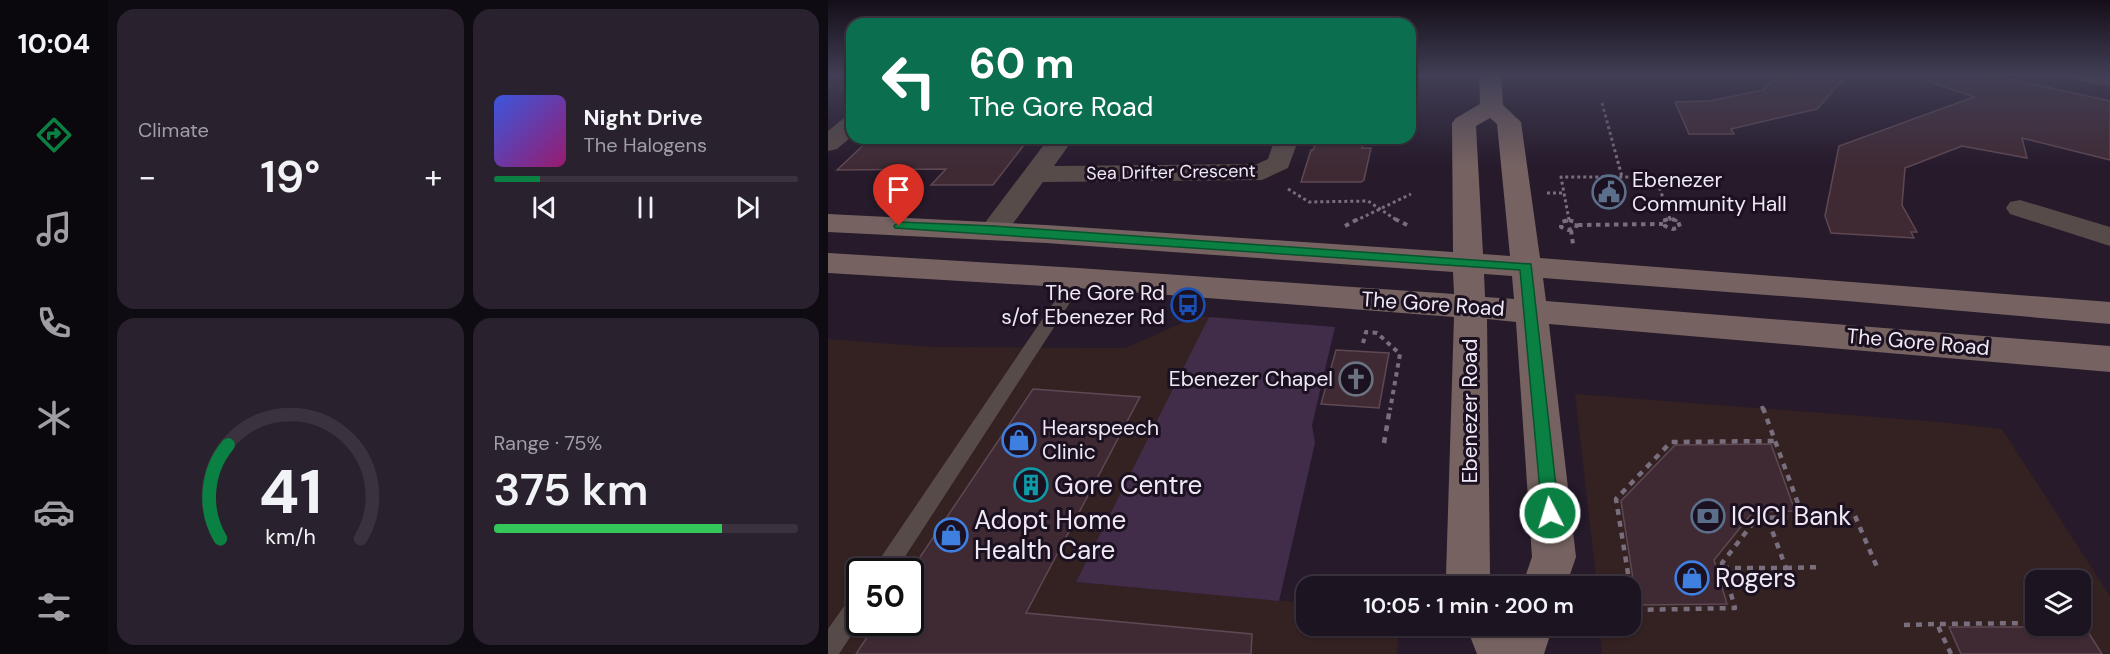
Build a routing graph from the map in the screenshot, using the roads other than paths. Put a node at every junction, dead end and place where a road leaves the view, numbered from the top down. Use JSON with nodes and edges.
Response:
{"nodes":[{"id":1,"x":1492,"y":107,"type":"joint"},
{"id":2,"x":846,"y":128,"type":"edge"},
{"id":3,"x":828,"y":144,"type":"edge"},
{"id":4,"x":1058,"y":144,"type":"edge"},
{"id":5,"x":1285,"y":144,"type":"edge"},
{"id":6,"x":1035,"y":174,"type":"junction"},
{"id":7,"x":2020,"y":208,"type":"dead end"},
{"id":8,"x":828,"y":223,"type":"edge"},
{"id":9,"x":994,"y":230,"type":"junction"},
{"id":10,"x":2110,"y":237,"type":"edge"},
{"id":11,"x":828,"y":263,"type":"edge"},
{"id":12,"x":1469,"y":263,"type":"junction"},
{"id":13,"x":1526,"y":267,"type":"junction"},
{"id":14,"x":1078,"y":278,"type":"junction"},
{"id":15,"x":1470,"y":306,"type":"junction"},
{"id":16,"x":1531,"y":311,"type":"junction"},
{"id":17,"x":2110,"y":313,"type":"edge"},
{"id":18,"x":2110,"y":359,"type":"edge"},
{"id":19,"x":891,"y":558,"type":"edge"},
{"id":20,"x":1468,"y":576,"type":"edge"},
{"id":21,"x":1547,"y":576,"type":"edge"},
{"id":22,"x":846,"y":623,"type":"edge"},
{"id":23,"x":1493,"y":636,"type":"edge"},
{"id":24,"x":1526,"y":636,"type":"edge"},
{"id":25,"x":828,"y":649,"type":"edge"},
{"id":26,"x":1500,"y":654,"type":"edge"},
{"id":27,"x":1520,"y":654,"type":"edge"}],
"edges":[{"from":1,"to":12,"type":"main road","name":"Ebenezer Road"},
{"from":1,"to":13,"type":"main road"},
{"from":2,"to":3,"type":"street"},
{"from":4,"to":6,"type":"street"},
{"from":5,"to":6,"type":"street","name":"Sea Drifter Crescent"},
{"from":6,"to":9,"type":"street"},
{"from":7,"to":10,"type":"street"},
{"from":8,"to":9,"type":"main road","name":"The Gore Road"},
{"from":9,"to":12,"type":"main road","name":"The Gore Road"},
{"from":11,"to":14,"type":"main road","name":"The Gore Road"},
{"from":12,"to":13,"type":"main road","name":"The Gore Road"},
{"from":12,"to":15,"type":"main road","name":"Ebenezer Road"},
{"from":13,"to":16,"type":"main road"},
{"from":13,"to":17,"type":"main road","name":"The Gore Road"},
{"from":14,"to":15,"type":"main road","name":"The Gore Road"},
{"from":14,"to":19,"type":"lane"},
{"from":15,"to":16,"type":"main road","name":"The Gore Road"},
{"from":15,"to":20,"type":"main road","name":"Ebenezer Road"},
{"from":16,"to":18,"type":"main road","name":"The Gore Road"},
{"from":16,"to":21,"type":"main road"},
{"from":22,"to":25,"type":"lane"},
{"from":23,"to":26,"type":"main road"},
{"from":24,"to":27,"type":"main road"}]}
